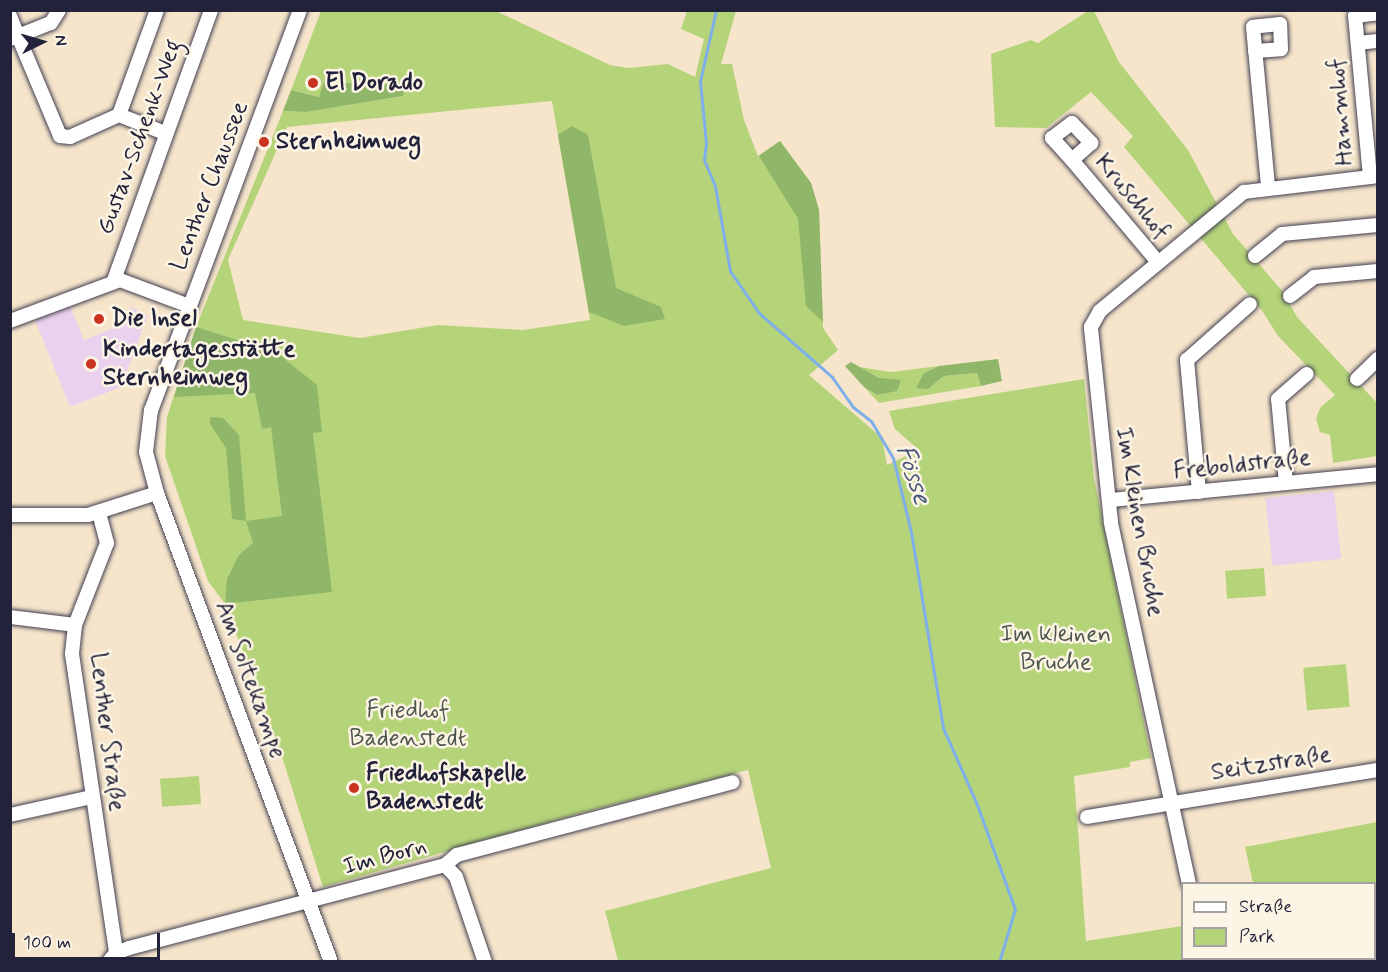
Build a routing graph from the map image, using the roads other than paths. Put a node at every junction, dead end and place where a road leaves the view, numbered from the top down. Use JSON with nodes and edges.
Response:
{"nodes":[{"id":1,"x":59,"y":10,"type":"edge"},
{"id":2,"x":157,"y":10,"type":"edge"},
{"id":3,"x":211,"y":10,"type":"edge"},
{"id":4,"x":300,"y":10,"type":"edge"},
{"id":5,"x":1377,"y":14,"type":"edge"},
{"id":6,"x":10,"y":16,"type":"edge"},
{"id":7,"x":14,"y":37,"type":"edge"},
{"id":8,"x":1377,"y":41,"type":"edge"},
{"id":9,"x":1358,"y":43,"type":"junction"},
{"id":10,"x":1255,"y":51,"type":"dead end"},
{"id":11,"x":119,"y":115,"type":"junction"},
{"id":12,"x":165,"y":133,"type":"junction"},
{"id":13,"x":1072,"y":160,"type":"dead end"},
{"id":14,"x":1373,"y":177,"type":"edge"},
{"id":15,"x":1268,"y":187,"type":"junction"},
{"id":16,"x":1377,"y":225,"type":"edge"},
{"id":17,"x":1255,"y":256,"type":"dead end"},
{"id":18,"x":1158,"y":262,"type":"junction"},
{"id":19,"x":1377,"y":271,"type":"edge"},
{"id":20,"x":114,"y":280,"type":"junction"},
{"id":21,"x":1290,"y":296,"type":"dead end"},
{"id":22,"x":1250,"y":304,"type":"dead end"},
{"id":23,"x":189,"y":306,"type":"junction"},
{"id":24,"x":12,"y":316,"type":"edge"},
{"id":25,"x":1377,"y":359,"type":"edge"},
{"id":26,"x":1307,"y":374,"type":"dead end"},
{"id":27,"x":1357,"y":379,"type":"dead end"},
{"id":28,"x":151,"y":410,"type":"joint"},
{"id":29,"x":1377,"y":474,"type":"edge"},
{"id":30,"x":1286,"y":483,"type":"junction"},
{"id":31,"x":1199,"y":492,"type":"junction"},
{"id":32,"x":156,"y":493,"type":"junction"},
{"id":33,"x":1110,"y":500,"type":"junction"},
{"id":34,"x":99,"y":513,"type":"junction"},
{"id":35,"x":10,"y":515,"type":"edge"},
{"id":36,"x":10,"y":617,"type":"edge"},
{"id":37,"x":75,"y":625,"type":"junction"},
{"id":38,"x":1377,"y":770,"type":"edge"},
{"id":39,"x":733,"y":782,"type":"dead end"},
{"id":40,"x":92,"y":797,"type":"junction"},
{"id":41,"x":1172,"y":802,"type":"junction"},
{"id":42,"x":10,"y":815,"type":"edge"},
{"id":43,"x":1087,"y":817,"type":"dead end"},
{"id":44,"x":445,"y":865,"type":"junction"},
{"id":45,"x":1189,"y":882,"type":"edge"},
{"id":46,"x":308,"y":901,"type":"junction"},
{"id":47,"x":115,"y":959,"type":"edge"},
{"id":48,"x":332,"y":962,"type":"edge"},
{"id":49,"x":485,"y":962,"type":"edge"}],
"edges":[{"from":1,"to":7,"type":"street"},
{"from":2,"to":11,"type":"street"},
{"from":3,"to":12,"type":"street","name":"Gustav-Schenk-Weg"},
{"from":4,"to":23,"type":"street","name":"Lenther Chaussee"},
{"from":5,"to":9,"type":"street","name":"Hammhof"},
{"from":6,"to":7,"type":"street"},
{"from":7,"to":11,"type":"street"},
{"from":8,"to":9,"type":"street","name":"Hammhof"},
{"from":9,"to":14,"type":"street","name":"Hammhof"},
{"from":10,"to":15,"type":"street"},
{"from":11,"to":12,"type":"street"},
{"from":12,"to":20,"type":"street","name":"Gustav-Schenk-Weg"},
{"from":13,"to":18,"type":"street","name":"Kruschhof"},
{"from":14,"to":15,"type":"street","name":"Im Kleinen Bruche"},
{"from":15,"to":18,"type":"street","name":"Im Kleinen Bruche"},
{"from":16,"to":17,"type":"street"},
{"from":18,"to":33,"type":"street","name":"Im Kleinen Bruche"},
{"from":19,"to":21,"type":"street"},
{"from":20,"to":23,"type":"street"},
{"from":20,"to":24,"type":"street"},
{"from":22,"to":31,"type":"street"},
{"from":23,"to":28,"type":"street","name":"Lenther Chaussee"},
{"from":25,"to":27,"type":"street"},
{"from":26,"to":30,"type":"street"},
{"from":28,"to":32,"type":"street","name":"Am Soltekampe"},
{"from":29,"to":30,"type":"street","name":"Freboldstraße"},
{"from":30,"to":31,"type":"street","name":"Freboldstraße"},
{"from":31,"to":33,"type":"street","name":"Freboldstraße"},
{"from":32,"to":34,"type":"street"},
{"from":32,"to":46,"type":"street","name":"Am Soltekampe"},
{"from":33,"to":41,"type":"street","name":"Im Kleinen Bruche"},
{"from":34,"to":35,"type":"street"},
{"from":34,"to":37,"type":"street","name":"Lenther Straße"},
{"from":36,"to":37,"type":"street"},
{"from":37,"to":40,"type":"street","name":"Lenther Straße"},
{"from":38,"to":41,"type":"street","name":"Seitzstraße"},
{"from":39,"to":44,"type":"street","name":"Im Born"},
{"from":40,"to":42,"type":"street"},
{"from":40,"to":47,"type":"street","name":"Lenther Straße"},
{"from":41,"to":43,"type":"street","name":"Seitzstraße"},
{"from":41,"to":45,"type":"street","name":"Im Kleinen Bruche"},
{"from":44,"to":46,"type":"street","name":"Im Born"},
{"from":44,"to":49,"type":"street"},
{"from":46,"to":47,"type":"street","name":"Im Born"},
{"from":46,"to":48,"type":"street","name":"Am Soltekampe"}]}
